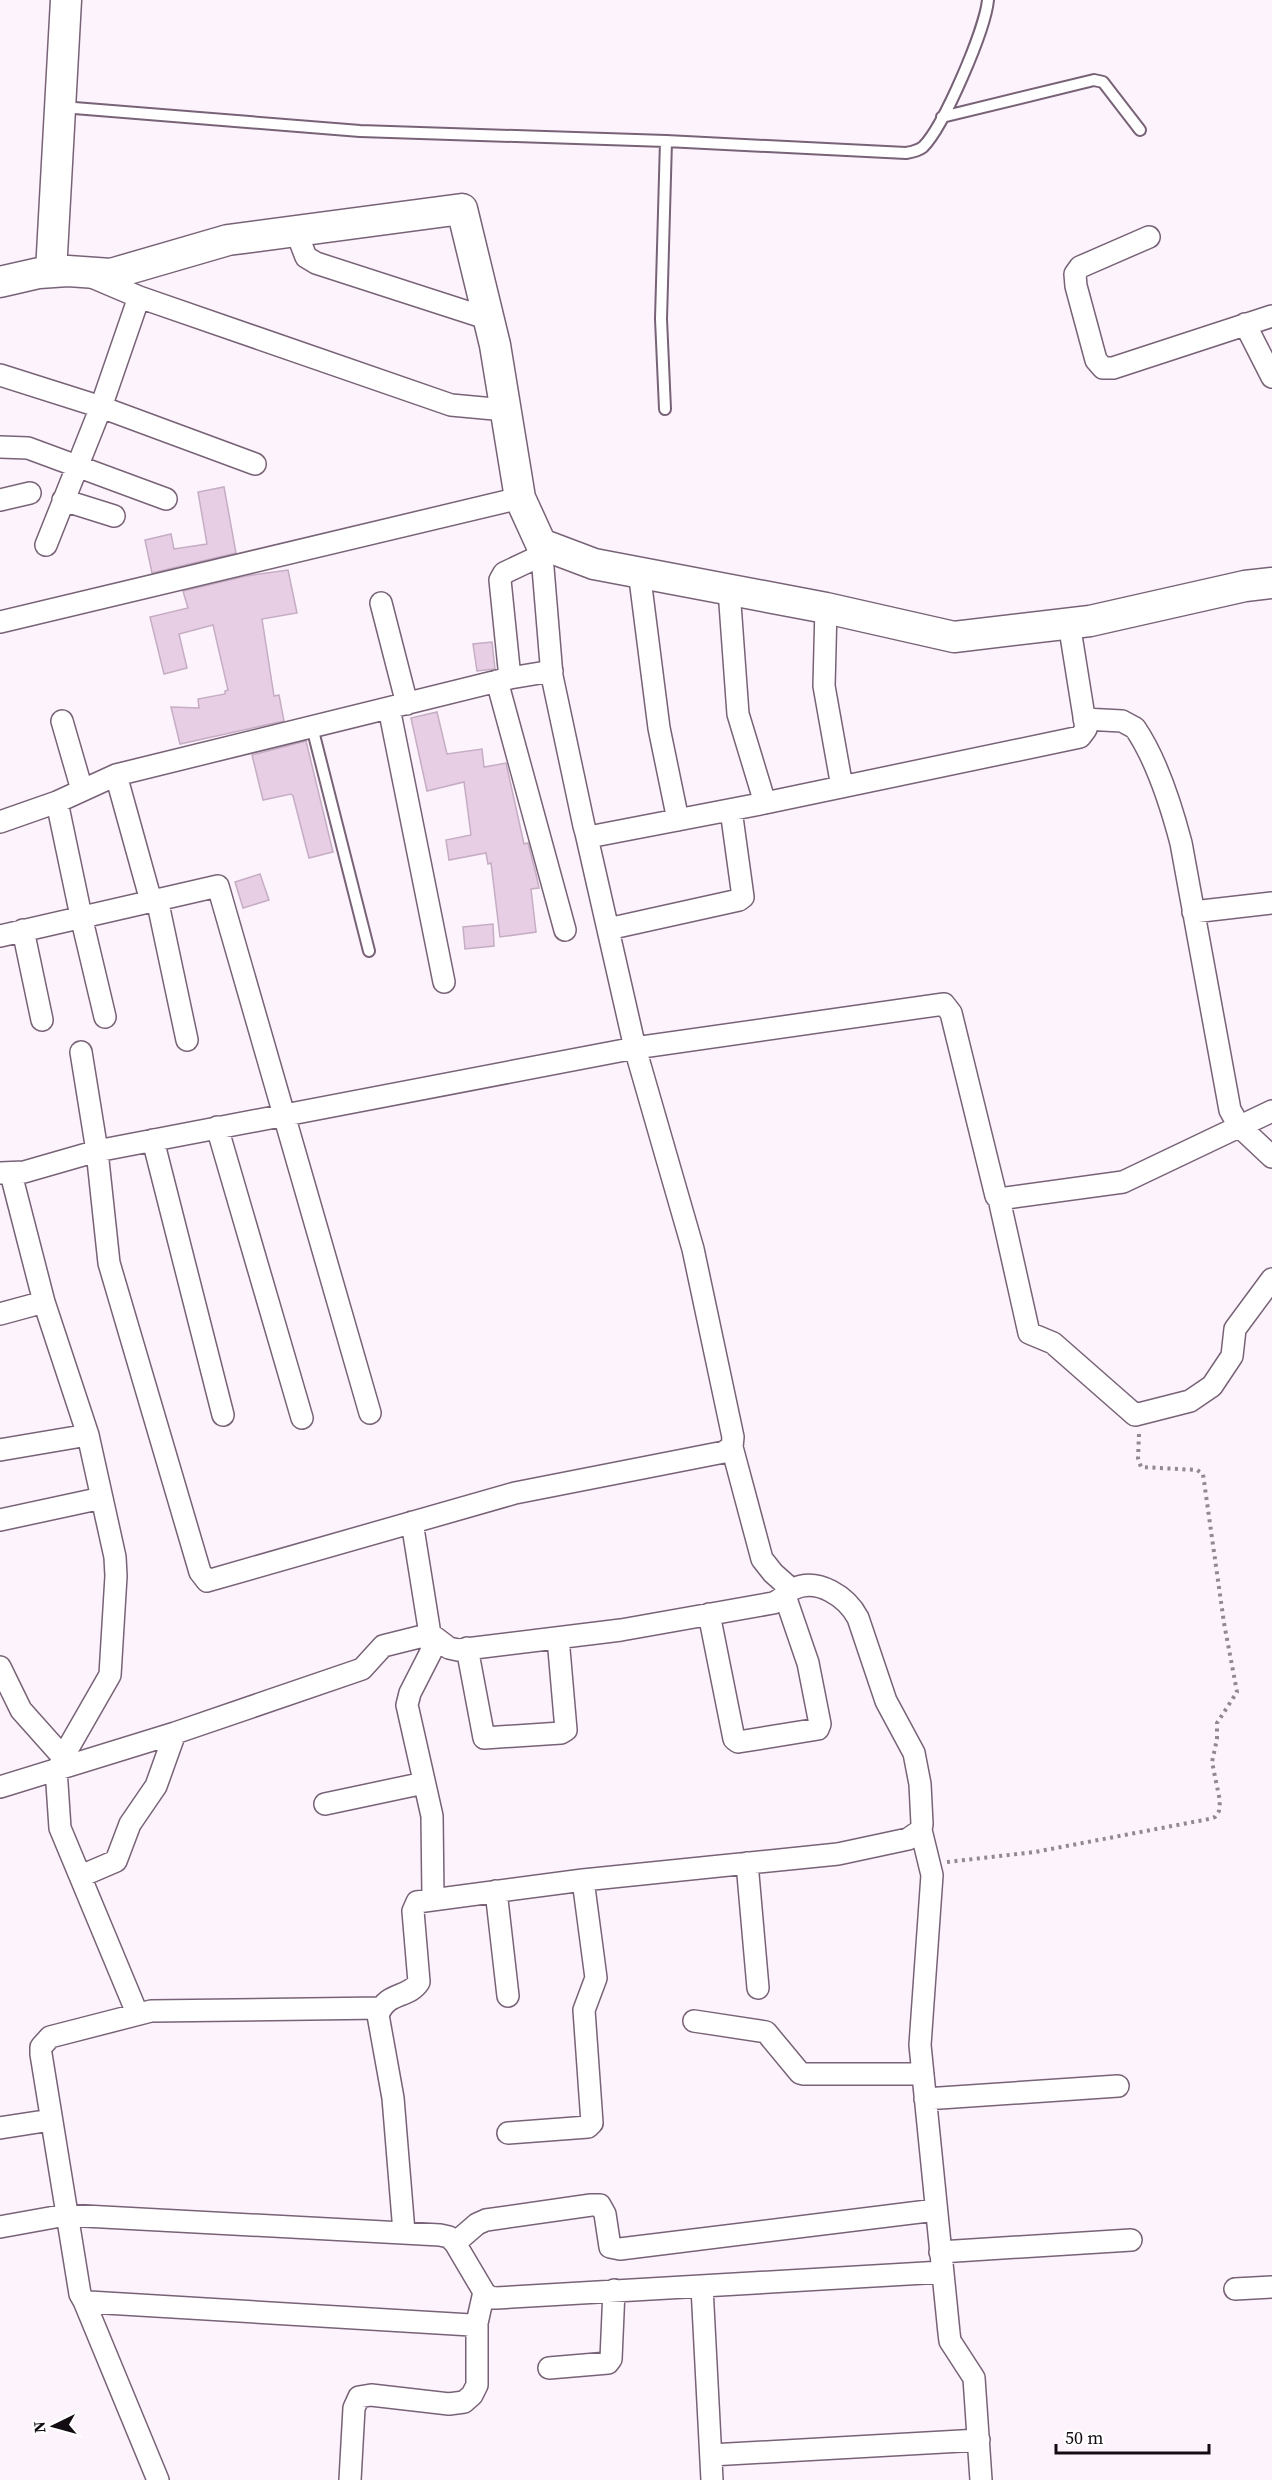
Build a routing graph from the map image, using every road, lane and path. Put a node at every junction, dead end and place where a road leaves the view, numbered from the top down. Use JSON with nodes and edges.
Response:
{"nodes":[{"id":1,"x":66,"y":0,"type":"edge"},
{"id":2,"x":988,"y":0,"type":"edge"},
{"id":3,"x":60,"y":107,"type":"junction"},
{"id":4,"x":942,"y":117,"type":"junction"},
{"id":5,"x":1140,"y":130,"type":"dead end"},
{"id":6,"x":666,"y":141,"type":"junction"},
{"id":7,"x":296,"y":231,"type":"junction"},
{"id":8,"x":1149,"y":237,"type":"dead end"},
{"id":9,"x":51,"y":272,"type":"junction"},
{"id":10,"x":81,"y":272,"type":"junction"},
{"id":11,"x":0,"y":282,"type":"edge"},
{"id":12,"x":139,"y":297,"type":"junction"},
{"id":13,"x":1272,"y":316,"type":"edge"},
{"id":14,"x":489,"y":319,"type":"junction"},
{"id":15,"x":1245,"y":324,"type":"junction"},
{"id":16,"x":0,"y":375,"type":"edge"},
{"id":17,"x":1272,"y":377,"type":"edge"},
{"id":18,"x":101,"y":407,"type":"junction"},
{"id":19,"x":665,"y":409,"type":"dead end"},
{"id":20,"x":505,"y":410,"type":"junction"},
{"id":21,"x":0,"y":447,"type":"edge"},
{"id":22,"x":255,"y":464,"type":"dead end"},
{"id":23,"x":77,"y":466,"type":"junction"},
{"id":24,"x":30,"y":493,"type":"dead end"},
{"id":25,"x":520,"y":498,"type":"junction"},
{"id":26,"x":166,"y":499,"type":"dead end"},
{"id":27,"x":0,"y":500,"type":"edge"},
{"id":28,"x":63,"y":500,"type":"junction"},
{"id":29,"x":114,"y":516,"type":"dead end"},
{"id":30,"x":46,"y":545,"type":"dead end"},
{"id":31,"x":542,"y":549,"type":"junction"},
{"id":32,"x":639,"y":571,"type":"junction"},
{"id":33,"x":1272,"y":583,"type":"edge"},
{"id":34,"x":729,"y":591,"type":"junction"},
{"id":35,"x":381,"y":603,"type":"dead end"},
{"id":36,"x":826,"y":608,"type":"junction"},
{"id":37,"x":0,"y":622,"type":"edge"},
{"id":38,"x":1069,"y":623,"type":"junction"},
{"id":39,"x":552,"y":671,"type":"junction"},
{"id":40,"x":504,"y":680,"type":"junction"},
{"id":41,"x":398,"y":706,"type":"junction"},
{"id":42,"x":1084,"y":719,"type":"junction"},
{"id":43,"x":62,"y":721,"type":"dead end"},
{"id":44,"x":312,"y":727,"type":"junction"},
{"id":45,"x":116,"y":775,"type":"junction"},
{"id":46,"x":842,"y":787,"type":"junction"},
{"id":47,"x":82,"y":790,"type":"junction"},
{"id":48,"x":57,"y":802,"type":"junction"},
{"id":49,"x":765,"y":803,"type":"junction"},
{"id":50,"x":731,"y":810,"type":"junction"},
{"id":51,"x":678,"y":820,"type":"junction"},
{"id":52,"x":0,"y":822,"type":"edge"},
{"id":53,"x":586,"y":833,"type":"junction"},
{"id":54,"x":154,"y":900,"type":"junction"},
{"id":55,"x":1272,"y":903,"type":"edge"},
{"id":56,"x":1194,"y":912,"type":"junction"},
{"id":57,"x":81,"y":916,"type":"junction"},
{"id":58,"x":608,"y":929,"type":"junction"},
{"id":59,"x":23,"y":930,"type":"junction"},
{"id":60,"x":565,"y":930,"type":"dead end"},
{"id":61,"x":0,"y":936,"type":"edge"},
{"id":62,"x":369,"y":951,"type":"dead end"},
{"id":63,"x":444,"y":982,"type":"dead end"},
{"id":64,"x":105,"y":1017,"type":"dead end"},
{"id":65,"x":42,"y":1020,"type":"dead end"},
{"id":66,"x":187,"y":1040,"type":"dead end"},
{"id":67,"x":635,"y":1048,"type":"junction"},
{"id":68,"x":81,"y":1052,"type":"dead end"},
{"id":69,"x":1272,"y":1111,"type":"edge"},
{"id":70,"x":283,"y":1114,"type":"junction"},
{"id":71,"x":1239,"y":1126,"type":"junction"},
{"id":72,"x":217,"y":1127,"type":"junction"},
{"id":73,"x":153,"y":1140,"type":"junction"},
{"id":74,"x":97,"y":1151,"type":"junction"},
{"id":75,"x":1272,"y":1157,"type":"edge"},
{"id":76,"x":5,"y":1173,"type":"edge"},
{"id":77,"x":999,"y":1199,"type":"junction"},
{"id":78,"x":1272,"y":1279,"type":"edge"},
{"id":79,"x":44,"y":1302,"type":"junction"},
{"id":80,"x":0,"y":1314,"type":"edge"},
{"id":81,"x":370,"y":1413,"type":"dead end"},
{"id":82,"x":223,"y":1415,"type":"dead end"},
{"id":83,"x":1140,"y":1415,"type":"junction"},
{"id":84,"x":302,"y":1418,"type":"dead end"},
{"id":85,"x":88,"y":1435,"type":"junction"},
{"id":86,"x":732,"y":1447,"type":"junction"},
{"id":87,"x":0,"y":1450,"type":"edge"},
{"id":88,"x":102,"y":1498,"type":"junction"},
{"id":89,"x":0,"y":1520,"type":"edge"},
{"id":90,"x":412,"y":1522,"type":"junction"},
{"id":91,"x":788,"y":1592,"type":"junction"},
{"id":92,"x":710,"y":1614,"type":"junction"},
{"id":93,"x":433,"y":1637,"type":"junction"},
{"id":94,"x":558,"y":1638,"type":"junction"},
{"id":95,"x":467,"y":1648,"type":"junction"},
{"id":96,"x":0,"y":1666,"type":"edge"},
{"id":97,"x":175,"y":1733,"type":"junction"},
{"id":98,"x":63,"y":1764,"type":"junction"},
{"id":99,"x":424,"y":1783,"type":"junction"},
{"id":100,"x":0,"y":1787,"type":"edge"},
{"id":101,"x":325,"y":1804,"type":"dead end"},
{"id":102,"x":921,"y":1830,"type":"junction"},
{"id":103,"x":747,"y":1863,"type":"junction"},
{"id":104,"x":931,"y":1864,"type":"junction"},
{"id":105,"x":81,"y":1876,"type":"junction"},
{"id":106,"x":583,"y":1880,"type":"junction"},
{"id":107,"x":496,"y":1891,"type":"junction"},
{"id":108,"x":433,"y":1898,"type":"junction"},
{"id":109,"x":758,"y":1988,"type":"dead end"},
{"id":110,"x":508,"y":1996,"type":"dead end"},
{"id":111,"x":381,"y":2008,"type":"junction"},
{"id":112,"x":137,"y":2013,"type":"junction"},
{"id":113,"x":694,"y":2021,"type":"dead end"},
{"id":114,"x":923,"y":2074,"type":"junction"},
{"id":115,"x":1118,"y":2086,"type":"dead end"},
{"id":116,"x":925,"y":2099,"type":"junction"},
{"id":117,"x":51,"y":2120,"type":"junction"},
{"id":118,"x":0,"y":2128,"type":"edge"},
{"id":119,"x":508,"y":2133,"type":"dead end"},
{"id":120,"x":936,"y":2210,"type":"junction"},
{"id":121,"x":66,"y":2215,"type":"junction"},
{"id":122,"x":0,"y":2227,"type":"edge"},
{"id":123,"x":404,"y":2232,"type":"junction"},
{"id":124,"x":1131,"y":2240,"type":"dead end"},
{"id":125,"x":455,"y":2243,"type":"junction"},
{"id":126,"x":941,"y":2262,"type":"junction"},
{"id":127,"x":1272,"y":2286,"type":"edge"},
{"id":128,"x":702,"y":2287,"type":"junction"},
{"id":129,"x":1235,"y":2289,"type":"dead end"},
{"id":130,"x":614,"y":2290,"type":"junction"},
{"id":131,"x":484,"y":2292,"type":"junction"},
{"id":132,"x":84,"y":2301,"type":"junction"},
{"id":133,"x":477,"y":2323,"type":"junction"},
{"id":134,"x":549,"y":2368,"type":"dead end"},
{"id":135,"x":979,"y":2440,"type":"junction"},
{"id":136,"x":711,"y":2455,"type":"junction"},
{"id":137,"x":158,"y":2480,"type":"edge"},
{"id":138,"x":350,"y":2480,"type":"edge"},
{"id":139,"x":712,"y":2480,"type":"edge"},
{"id":140,"x":981,"y":2480,"type":"edge"}],
"edges":[{"from":1,"to":3,"type":"street"},
{"from":2,"to":4,"type":"lane"},
{"from":3,"to":6,"type":"lane"},
{"from":3,"to":9,"type":"street"},
{"from":4,"to":5,"type":"lane"},
{"from":4,"to":6,"type":"lane"},
{"from":6,"to":19,"type":"lane"},
{"from":7,"to":10,"type":"street"},
{"from":7,"to":14,"type":"street"},
{"from":7,"to":14,"type":"street"},
{"from":8,"to":15,"type":"street"},
{"from":9,"to":10,"type":"street"},
{"from":9,"to":11,"type":"street"},
{"from":10,"to":12,"type":"street"},
{"from":12,"to":18,"type":"street"},
{"from":12,"to":20,"type":"street"},
{"from":13,"to":15,"type":"street"},
{"from":14,"to":20,"type":"street"},
{"from":15,"to":17,"type":"street"},
{"from":16,"to":18,"type":"street"},
{"from":18,"to":22,"type":"street"},
{"from":18,"to":23,"type":"street"},
{"from":20,"to":25,"type":"street"},
{"from":21,"to":23,"type":"street"},
{"from":23,"to":26,"type":"street"},
{"from":23,"to":28,"type":"street"},
{"from":24,"to":27,"type":"street"},
{"from":25,"to":31,"type":"street"},
{"from":25,"to":37,"type":"street"},
{"from":28,"to":29,"type":"street"},
{"from":28,"to":30,"type":"street"},
{"from":31,"to":32,"type":"street"},
{"from":31,"to":39,"type":"street"},
{"from":31,"to":40,"type":"street"},
{"from":32,"to":34,"type":"street"},
{"from":32,"to":51,"type":"street"},
{"from":33,"to":38,"type":"street"},
{"from":34,"to":36,"type":"street"},
{"from":34,"to":49,"type":"street"},
{"from":35,"to":41,"type":"street"},
{"from":36,"to":38,"type":"street"},
{"from":36,"to":46,"type":"street"},
{"from":38,"to":42,"type":"street"},
{"from":39,"to":40,"type":"street"},
{"from":39,"to":53,"type":"street"},
{"from":40,"to":41,"type":"street"},
{"from":40,"to":60,"type":"street"},
{"from":41,"to":44,"type":"street"},
{"from":41,"to":63,"type":"street"},
{"from":42,"to":46,"type":"street"},
{"from":42,"to":56,"type":"street"},
{"from":43,"to":47,"type":"street"},
{"from":44,"to":45,"type":"street"},
{"from":44,"to":62,"type":"lane"},
{"from":45,"to":47,"type":"street"},
{"from":45,"to":54,"type":"street"},
{"from":46,"to":49,"type":"street"},
{"from":47,"to":48,"type":"street"},
{"from":48,"to":52,"type":"street"},
{"from":48,"to":57,"type":"street"},
{"from":49,"to":50,"type":"street"},
{"from":50,"to":51,"type":"street"},
{"from":50,"to":58,"type":"street"},
{"from":51,"to":53,"type":"street"},
{"from":53,"to":58,"type":"street"},
{"from":54,"to":57,"type":"street"},
{"from":54,"to":66,"type":"street"},
{"from":54,"to":70,"type":"street"},
{"from":55,"to":56,"type":"street"},
{"from":56,"to":71,"type":"street"},
{"from":57,"to":59,"type":"street"},
{"from":57,"to":64,"type":"street"},
{"from":58,"to":67,"type":"street"},
{"from":59,"to":61,"type":"street"},
{"from":59,"to":65,"type":"street"},
{"from":67,"to":70,"type":"street"},
{"from":67,"to":77,"type":"street"},
{"from":67,"to":86,"type":"street"},
{"from":68,"to":74,"type":"street"},
{"from":69,"to":71,"type":"street"},
{"from":70,"to":72,"type":"street"},
{"from":70,"to":81,"type":"street"},
{"from":71,"to":75,"type":"street"},
{"from":71,"to":77,"type":"street"},
{"from":72,"to":73,"type":"street"},
{"from":72,"to":84,"type":"street"},
{"from":73,"to":74,"type":"street"},
{"from":73,"to":82,"type":"street"},
{"from":74,"to":76,"type":"street"},
{"from":74,"to":90,"type":"street"},
{"from":76,"to":79,"type":"street"},
{"from":77,"to":83,"type":"street"},
{"from":78,"to":83,"type":"street"},
{"from":79,"to":80,"type":"street"},
{"from":79,"to":85,"type":"street"},
{"from":83,"to":104,"type":"path"},
{"from":85,"to":87,"type":"street"},
{"from":85,"to":88,"type":"street"},
{"from":86,"to":90,"type":"street"},
{"from":86,"to":91,"type":"street"},
{"from":88,"to":89,"type":"street"},
{"from":88,"to":98,"type":"street"},
{"from":90,"to":93,"type":"street"},
{"from":91,"to":92,"type":"street"},
{"from":91,"to":92,"type":"street"},
{"from":91,"to":102,"type":"street"},
{"from":92,"to":94,"type":"street"},
{"from":93,"to":95,"type":"street"},
{"from":93,"to":97,"type":"street"},
{"from":93,"to":99,"type":"street"},
{"from":94,"to":95,"type":"street"},
{"from":94,"to":95,"type":"street"},
{"from":96,"to":98,"type":"street"},
{"from":97,"to":98,"type":"street"},
{"from":97,"to":105,"type":"street"},
{"from":98,"to":100,"type":"street"},
{"from":98,"to":105,"type":"street"},
{"from":99,"to":101,"type":"street"},
{"from":99,"to":108,"type":"street"},
{"from":102,"to":103,"type":"street"},
{"from":102,"to":104,"type":"street"},
{"from":103,"to":106,"type":"street"},
{"from":103,"to":109,"type":"street"},
{"from":104,"to":114,"type":"street"},
{"from":105,"to":112,"type":"street"},
{"from":106,"to":107,"type":"street"},
{"from":106,"to":119,"type":"street"},
{"from":107,"to":108,"type":"street"},
{"from":107,"to":110,"type":"street"},
{"from":108,"to":111,"type":"street"},
{"from":111,"to":112,"type":"street"},
{"from":111,"to":123,"type":"street"},
{"from":112,"to":117,"type":"street"},
{"from":113,"to":114,"type":"street"},
{"from":114,"to":116,"type":"street"},
{"from":115,"to":116,"type":"street"},
{"from":116,"to":120,"type":"street"},
{"from":117,"to":118,"type":"street"},
{"from":117,"to":121,"type":"street"},
{"from":120,"to":125,"type":"street"},
{"from":120,"to":126,"type":"street"},
{"from":121,"to":122,"type":"street"},
{"from":121,"to":123,"type":"street"},
{"from":121,"to":132,"type":"street"},
{"from":123,"to":125,"type":"street"},
{"from":124,"to":126,"type":"street"},
{"from":125,"to":131,"type":"street"},
{"from":126,"to":128,"type":"street"},
{"from":126,"to":135,"type":"street"},
{"from":127,"to":129,"type":"street"},
{"from":128,"to":130,"type":"street"},
{"from":128,"to":136,"type":"street"},
{"from":130,"to":131,"type":"street"},
{"from":130,"to":134,"type":"street"},
{"from":131,"to":133,"type":"street"},
{"from":132,"to":133,"type":"street"},
{"from":132,"to":137,"type":"street"},
{"from":133,"to":138,"type":"street"},
{"from":135,"to":136,"type":"street"},
{"from":135,"to":140,"type":"street"},
{"from":136,"to":139,"type":"street"}]}
